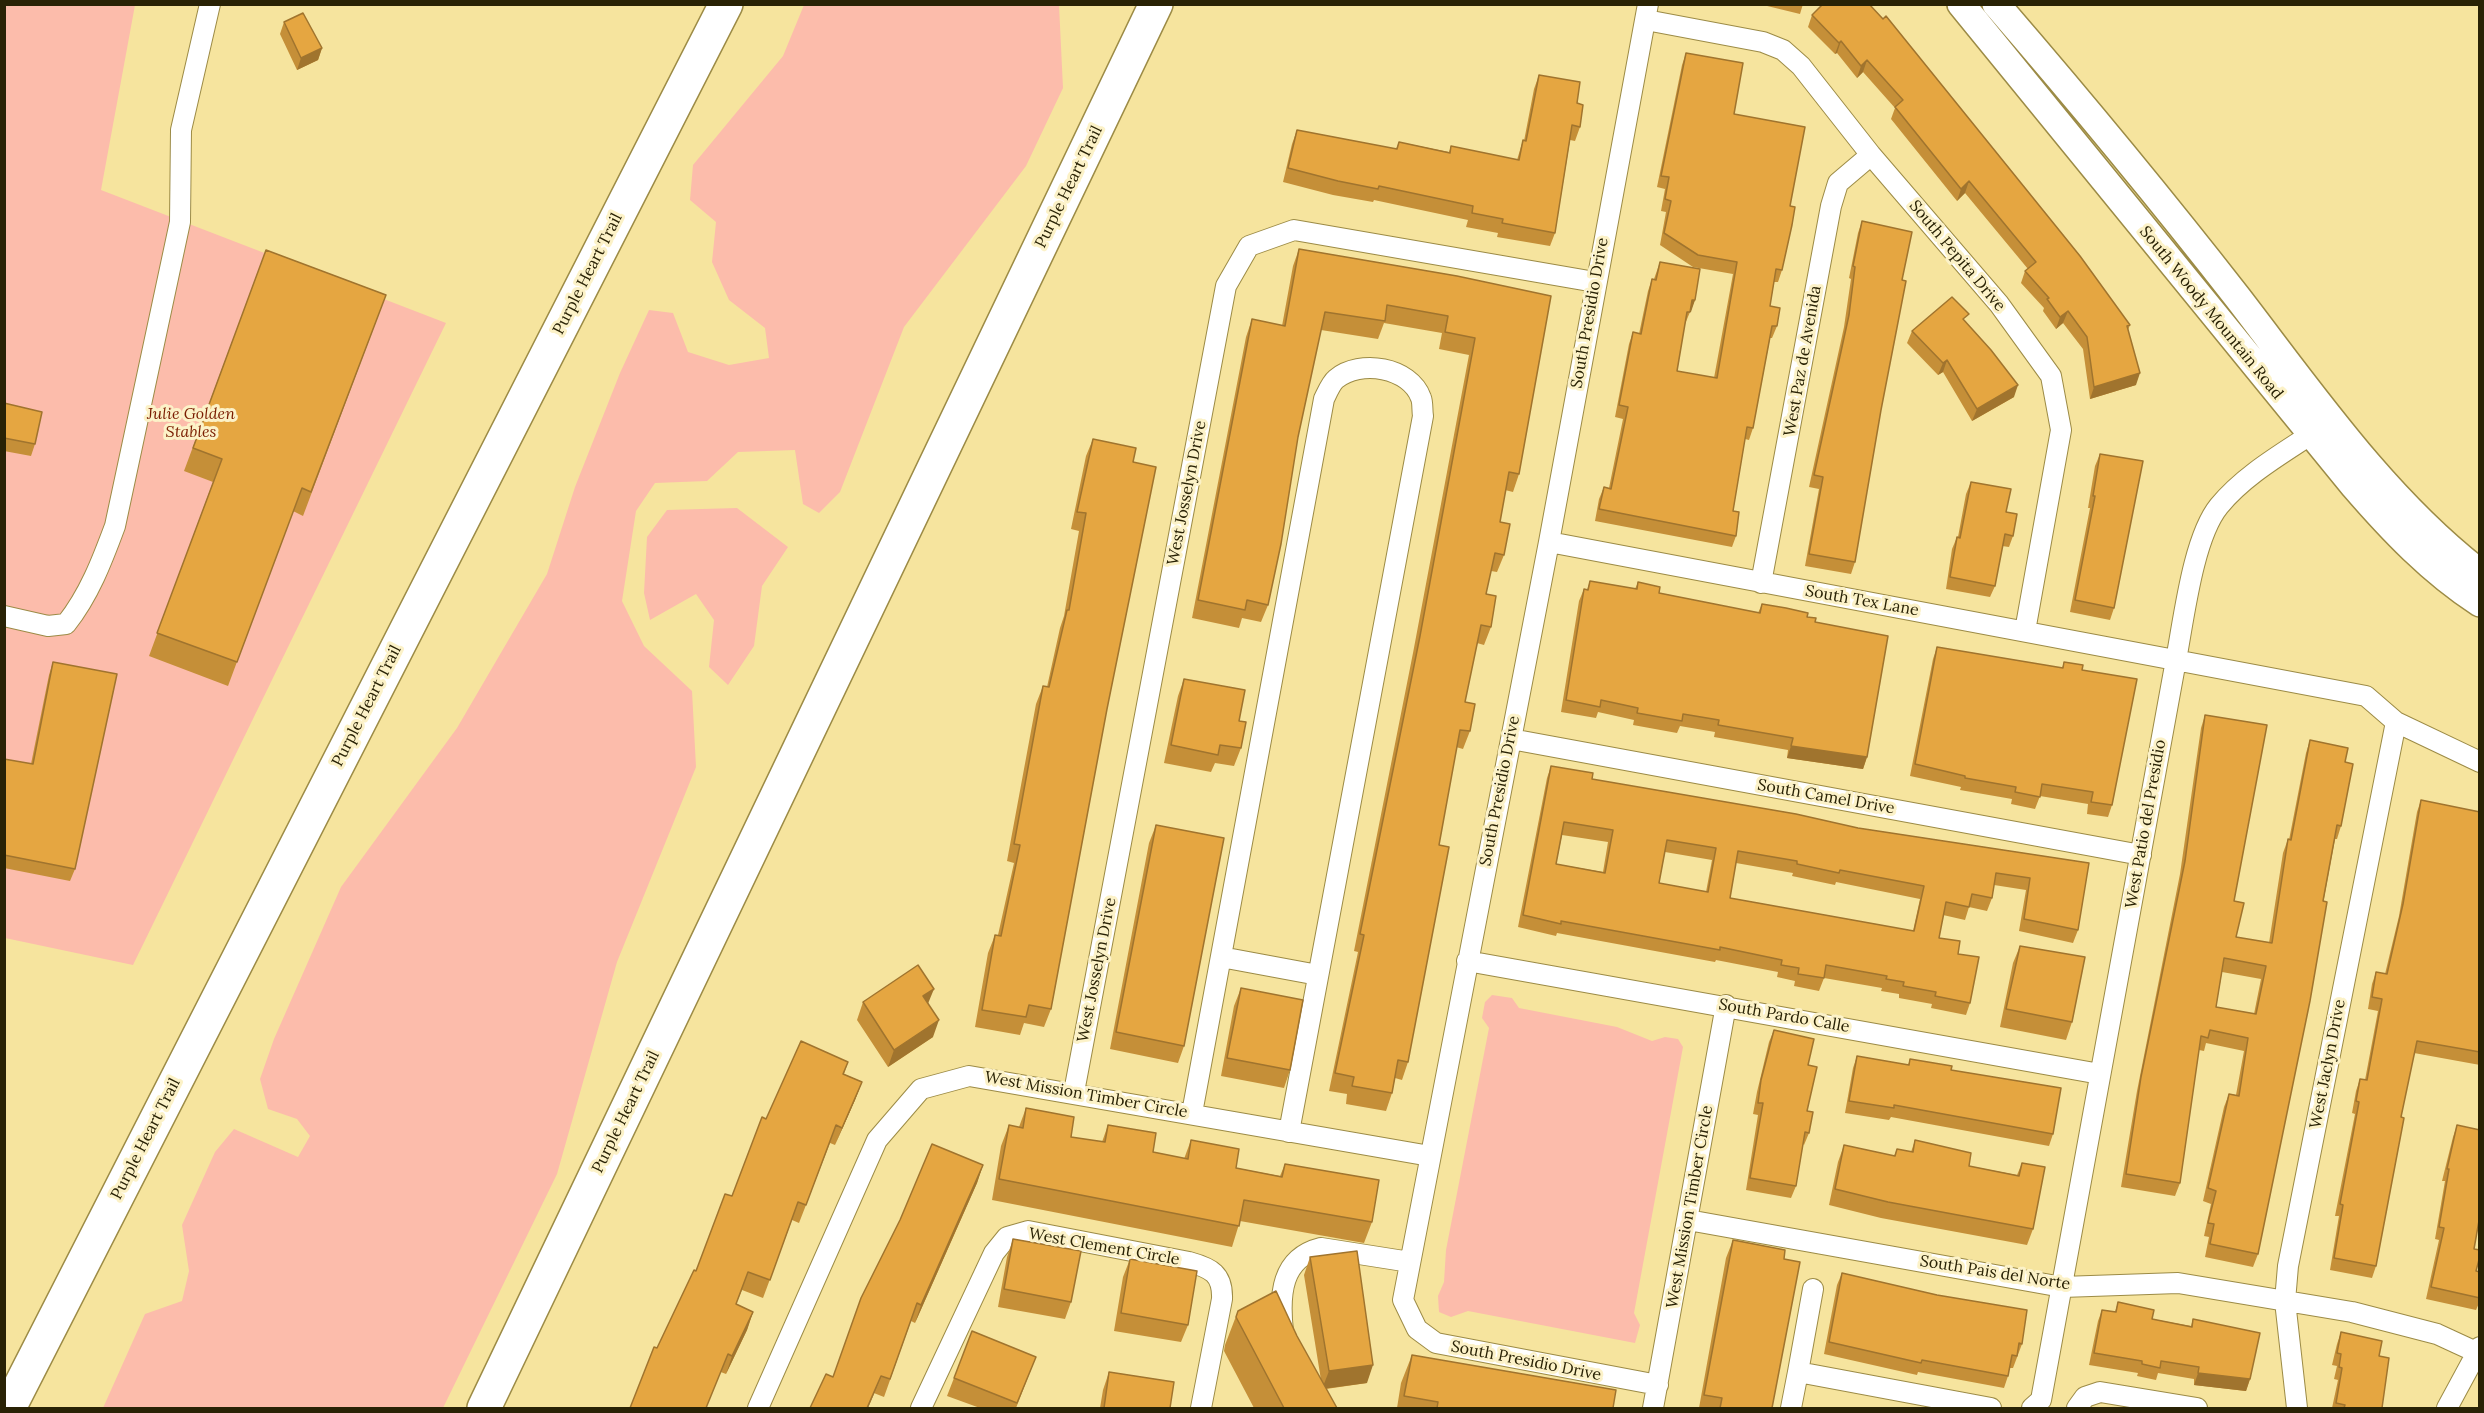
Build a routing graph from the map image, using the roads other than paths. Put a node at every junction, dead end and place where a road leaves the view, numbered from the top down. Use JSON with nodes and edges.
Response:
{"nodes":[{"id":1,"x":210,"y":4,"type":"edge"},
{"id":2,"x":726,"y":4,"type":"edge"},
{"id":3,"x":1156,"y":4,"type":"edge"},
{"id":4,"x":1961,"y":4,"type":"edge"},
{"id":5,"x":1996,"y":4,"type":"edge"},
{"id":6,"x":1647,"y":12,"type":"edge"},
{"id":7,"x":1871,"y":155,"type":"junction"},
{"id":8,"x":1595,"y":282,"type":"junction"},
{"id":9,"x":2322,"y":427,"type":"junction"},
{"id":10,"x":1549,"y":542,"type":"junction"},
{"id":11,"x":2480,"y":573,"type":"edge"},
{"id":12,"x":1761,"y":583,"type":"junction"},
{"id":13,"x":2480,"y":603,"type":"edge"},
{"id":14,"x":4,"y":616,"type":"edge"},
{"id":15,"x":2025,"y":631,"type":"junction"},
{"id":16,"x":2176,"y":660,"type":"junction"},
{"id":17,"x":2396,"y":722,"type":"junction"},
{"id":18,"x":1510,"y":739,"type":"junction"},
{"id":19,"x":2480,"y":762,"type":"edge"},
{"id":20,"x":2141,"y":855,"type":"junction"},
{"id":21,"x":1221,"y":957,"type":"junction"},
{"id":22,"x":1467,"y":961,"type":"junction"},
{"id":23,"x":1318,"y":975,"type":"junction"},
{"id":24,"x":1726,"y":1005,"type":"junction"},
{"id":25,"x":2100,"y":1074,"type":"junction"},
{"id":26,"x":1074,"y":1092,"type":"junction"},
{"id":27,"x":1192,"y":1113,"type":"junction"},
{"id":28,"x":1289,"y":1132,"type":"junction"},
{"id":29,"x":1430,"y":1156,"type":"junction"},
{"id":30,"x":1688,"y":1220,"type":"junction"},
{"id":31,"x":1410,"y":1262,"type":"junction"},
{"id":32,"x":2062,"y":1287,"type":"junction"},
{"id":33,"x":1813,"y":1289,"type":"dead end"},
{"id":34,"x":2285,"y":1301,"type":"junction"},
{"id":35,"x":1289,"y":1347,"type":"edge"},
{"id":36,"x":2478,"y":1349,"type":"edge"},
{"id":37,"x":1798,"y":1372,"type":"junction"},
{"id":38,"x":1658,"y":1385,"type":"junction"},
{"id":39,"x":9,"y":1408,"type":"edge"},
{"id":40,"x":484,"y":1408,"type":"edge"},
{"id":41,"x":758,"y":1408,"type":"edge"},
{"id":42,"x":921,"y":1408,"type":"edge"},
{"id":43,"x":1201,"y":1408,"type":"edge"},
{"id":44,"x":1653,"y":1408,"type":"edge"},
{"id":45,"x":1791,"y":1408,"type":"edge"},
{"id":46,"x":1985,"y":1408,"type":"edge"},
{"id":47,"x":2032,"y":1408,"type":"edge"},
{"id":48,"x":2077,"y":1408,"type":"edge"},
{"id":49,"x":2197,"y":1408,"type":"edge"},
{"id":50,"x":2292,"y":1408,"type":"edge"},
{"id":51,"x":2447,"y":1408,"type":"edge"}],
"edges":[{"from":1,"to":14,"type":"street"},
{"from":2,"to":39,"type":"highway","name":"Purple Heart Trail"},
{"from":3,"to":40,"type":"highway","name":"Purple Heart Trail"},
{"from":4,"to":9,"type":"street","name":"South Woody Mountain Road"},
{"from":5,"to":9,"type":"street","name":"South Woody Mountain Road"},
{"from":6,"to":7,"type":"street","name":"South Pepita Drive"},
{"from":6,"to":8,"type":"street","name":"South Presidio Drive"},
{"from":7,"to":12,"type":"street","name":"West Paz de Avenida"},
{"from":7,"to":15,"type":"street","name":"South Pepita Drive"},
{"from":8,"to":10,"type":"street","name":"South Presidio Drive"},
{"from":8,"to":26,"type":"street","name":"West Josselyn Drive"},
{"from":9,"to":11,"type":"street","name":"South Woody Mountain Road"},
{"from":9,"to":13,"type":"street","name":"South Woody Mountain Road"},
{"from":9,"to":16,"type":"street","name":"West Patio del Presidio"},
{"from":10,"to":12,"type":"street","name":"South Tex Lane"},
{"from":10,"to":18,"type":"street","name":"South Presidio Drive"},
{"from":12,"to":15,"type":"street","name":"South Tex Lane"},
{"from":15,"to":16,"type":"street","name":"South Tex Lane"},
{"from":16,"to":17,"type":"street","name":"South Tex Lane"},
{"from":16,"to":20,"type":"street","name":"West Patio del Presidio"},
{"from":17,"to":19,"type":"street","name":"South Tex Lane"},
{"from":17,"to":34,"type":"street","name":"West Jaclyn Drive"},
{"from":18,"to":20,"type":"street","name":"South Camel Drive"},
{"from":18,"to":22,"type":"street","name":"South Presidio Drive"},
{"from":20,"to":25,"type":"street","name":"West Patio del Presidio"},
{"from":21,"to":23,"type":"street"},
{"from":21,"to":23,"type":"street"},
{"from":21,"to":27,"type":"street"},
{"from":22,"to":24,"type":"street","name":"South Pardo Calle"},
{"from":22,"to":29,"type":"street","name":"South Presidio Drive"},
{"from":23,"to":28,"type":"street"},
{"from":24,"to":25,"type":"street","name":"South Pardo Calle"},
{"from":24,"to":30,"type":"street","name":"West Mission Timber Circle"},
{"from":25,"to":32,"type":"street","name":"West Patio del Presidio"},
{"from":26,"to":27,"type":"street","name":"West Mission Timber Circle"},
{"from":26,"to":41,"type":"street","name":"West Mission Timber Circle"},
{"from":27,"to":28,"type":"street","name":"West Mission Timber Circle"},
{"from":28,"to":29,"type":"street","name":"West Mission Timber Circle"},
{"from":29,"to":31,"type":"street","name":"South Presidio Drive"},
{"from":30,"to":32,"type":"street","name":"South Pais del Norte"},
{"from":30,"to":38,"type":"street","name":"West Mission Timber Circle"},
{"from":31,"to":35,"type":"street"},
{"from":31,"to":38,"type":"street","name":"South Presidio Drive"},
{"from":32,"to":34,"type":"street","name":"South Pais del Norte"},
{"from":32,"to":47,"type":"street","name":"West Patio del Presidio"},
{"from":33,"to":37,"type":"street"},
{"from":34,"to":36,"type":"street","name":"South Pais del Norte"},
{"from":34,"to":50,"type":"street","name":"West Jaclyn Drive"},
{"from":36,"to":51,"type":"street"},
{"from":37,"to":45,"type":"street"},
{"from":37,"to":46,"type":"street"},
{"from":38,"to":44,"type":"street","name":"West Mission Timber Circle"},
{"from":42,"to":43,"type":"street","name":"West Clement Circle"},
{"from":48,"to":49,"type":"street"}]}
